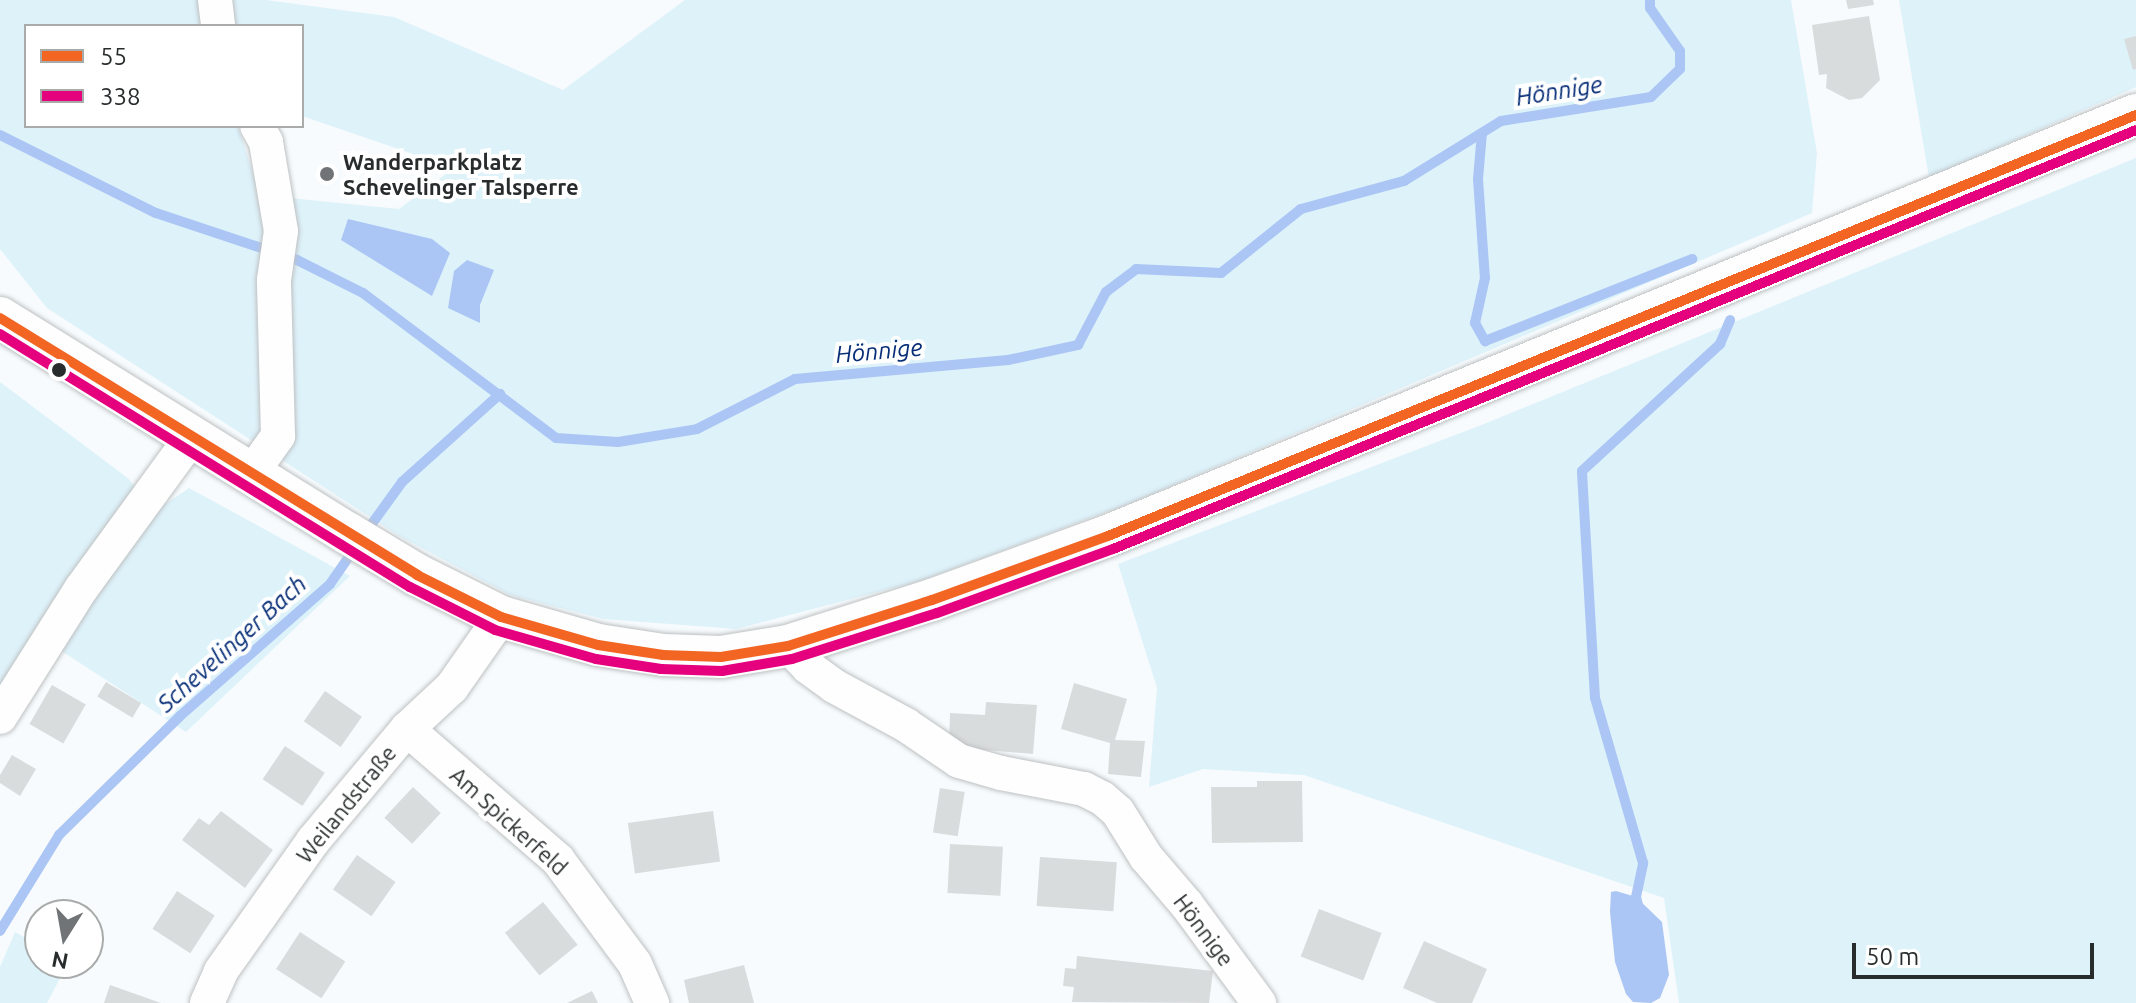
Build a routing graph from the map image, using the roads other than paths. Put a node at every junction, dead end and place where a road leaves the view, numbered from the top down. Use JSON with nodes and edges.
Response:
{"nodes":[{"id":1,"x":215,"y":0,"type":"edge"},
{"id":2,"x":218,"y":24,"type":"edge"},
{"id":3,"x":2136,"y":115,"type":"edge"},
{"id":4,"x":262,"y":134,"type":"edge"},
{"id":5,"x":0,"y":318,"type":"edge"},
{"id":6,"x":192,"y":437,"type":"junction"},
{"id":7,"x":251,"y":474,"type":"junction"},
{"id":8,"x":501,"y":617,"type":"junction"},
{"id":9,"x":788,"y":646,"type":"junction"},
{"id":10,"x":1,"y":716,"type":"edge"},
{"id":11,"x":407,"y":729,"type":"junction"},
{"id":12,"x":207,"y":1003,"type":"edge"},
{"id":13,"x":652,"y":1003,"type":"edge"},
{"id":14,"x":1259,"y":1003,"type":"edge"}],
"edges":[{"from":1,"to":2,"type":"street"},
{"from":3,"to":9,"type":"main road"},
{"from":4,"to":7,"type":"street"},
{"from":5,"to":6,"type":"main road"},
{"from":6,"to":7,"type":"main road"},
{"from":6,"to":10,"type":"street"},
{"from":7,"to":8,"type":"main road"},
{"from":8,"to":9,"type":"main road"},
{"from":8,"to":11,"type":"street","name":"Weilandstraße"},
{"from":9,"to":14,"type":"street","name":"Hönnige"},
{"from":11,"to":12,"type":"street","name":"Weilandstraße"},
{"from":11,"to":13,"type":"street","name":"Am Spickerfeld"}]}
